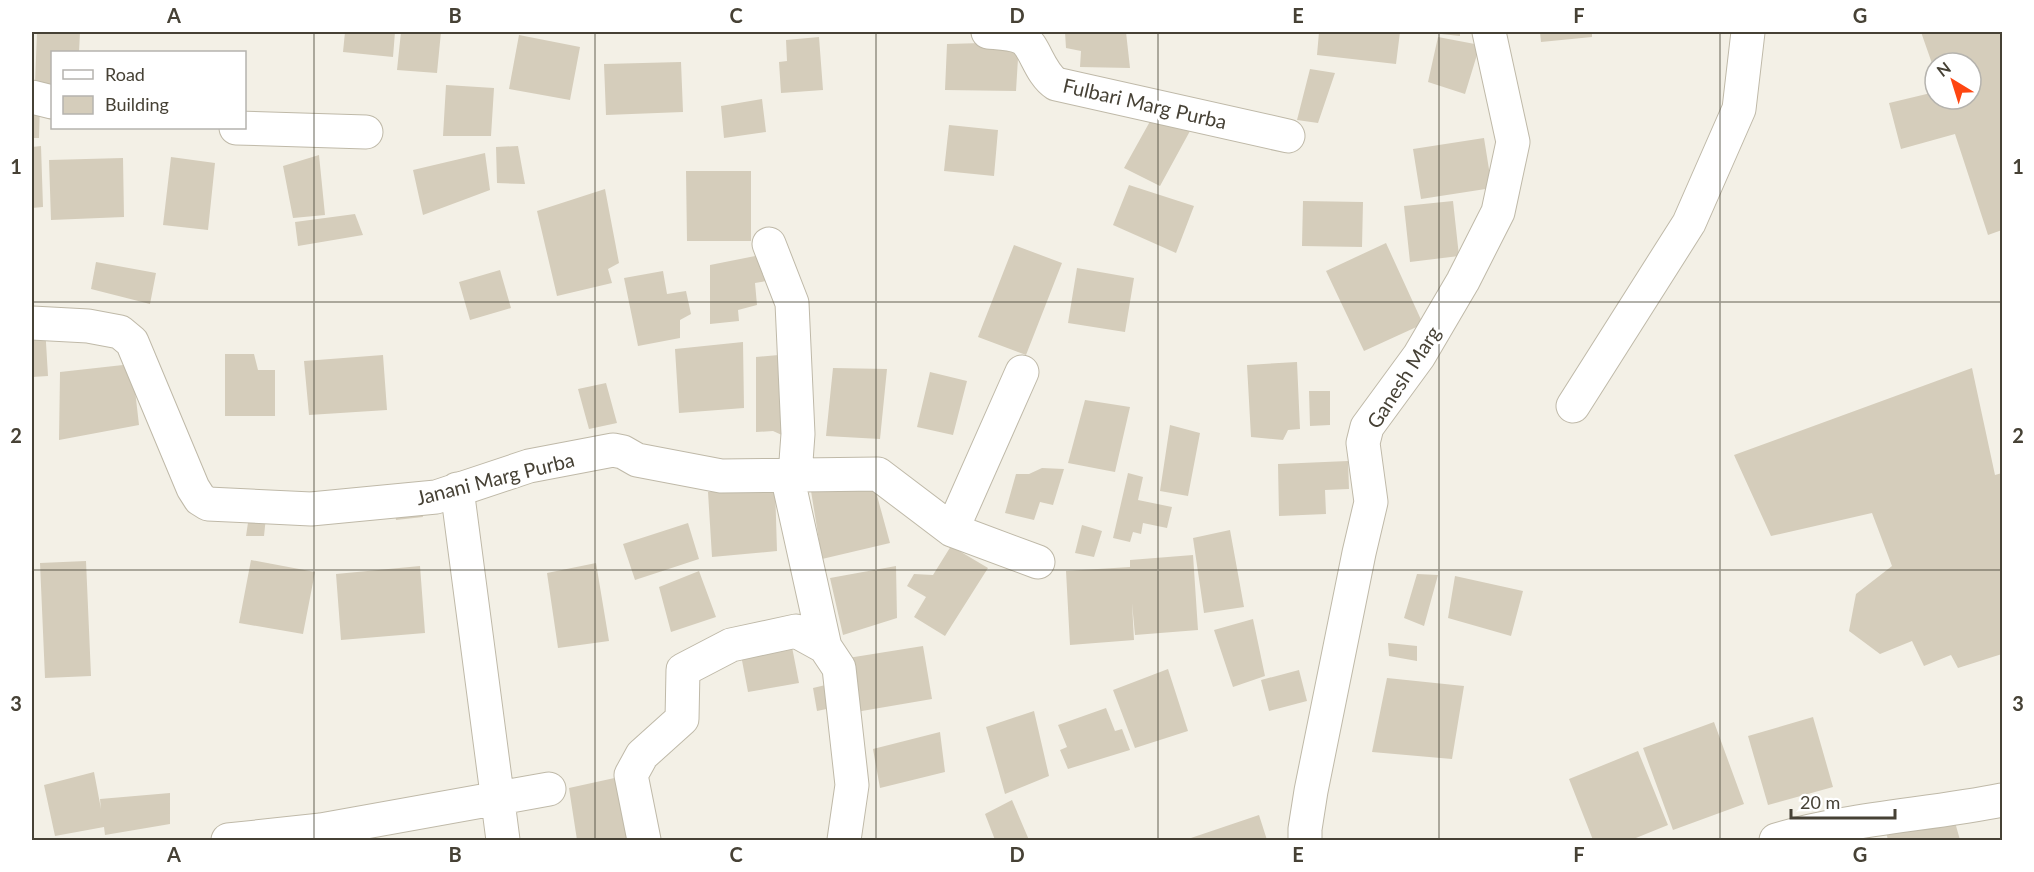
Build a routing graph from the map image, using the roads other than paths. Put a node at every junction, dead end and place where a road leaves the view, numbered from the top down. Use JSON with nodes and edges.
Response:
{"nodes":[{"id":1,"x":988,"y":32,"type":"edge"},
{"id":2,"x":1489,"y":32,"type":"edge"},
{"id":3,"x":1748,"y":32,"type":"edge"},
{"id":4,"x":32,"y":97,"type":"edge"},
{"id":5,"x":51,"y":102,"type":"edge"},
{"id":6,"x":246,"y":128,"type":"edge"},
{"id":7,"x":366,"y":132,"type":"dead end"},
{"id":8,"x":1288,"y":136,"type":"dead end"},
{"id":9,"x":770,"y":244,"type":"dead end"},
{"id":10,"x":32,"y":322,"type":"edge"},
{"id":11,"x":1022,"y":372,"type":"dead end"},
{"id":12,"x":1573,"y":406,"type":"dead end"},
{"id":13,"x":791,"y":475,"type":"junction"},
{"id":14,"x":457,"y":489,"type":"junction"},
{"id":15,"x":952,"y":530,"type":"junction"},
{"id":16,"x":1038,"y":562,"type":"dead end"},
{"id":17,"x":825,"y":647,"type":"junction"},
{"id":18,"x":549,"y":789,"type":"dead end"},
{"id":19,"x":498,"y":799,"type":"junction"},
{"id":20,"x":2002,"y":800,"type":"edge"},
{"id":21,"x":228,"y":840,"type":"edge"},
{"id":22,"x":503,"y":840,"type":"edge"},
{"id":23,"x":644,"y":840,"type":"edge"},
{"id":24,"x":844,"y":840,"type":"edge"},
{"id":25,"x":1305,"y":840,"type":"edge"},
{"id":26,"x":1776,"y":840,"type":"edge"}],
"edges":[{"from":1,"to":8,"type":"street","name":"Fulbari Marg Purba"},
{"from":2,"to":25,"type":"street","name":"Ganesh Marg"},
{"from":3,"to":12,"type":"street"},
{"from":4,"to":5,"type":"street"},
{"from":6,"to":7,"type":"street"},
{"from":9,"to":13,"type":"street"},
{"from":10,"to":14,"type":"street","name":"Janani Marg Purba"},
{"from":11,"to":15,"type":"street"},
{"from":13,"to":14,"type":"street","name":"Janani Marg Purba"},
{"from":13,"to":15,"type":"street","name":"Janani Marg Purba"},
{"from":13,"to":17,"type":"street"},
{"from":14,"to":19,"type":"street"},
{"from":15,"to":16,"type":"street","name":"Janani Marg Purba"},
{"from":17,"to":23,"type":"street"},
{"from":17,"to":24,"type":"street"},
{"from":18,"to":19,"type":"street"},
{"from":19,"to":21,"type":"street"},
{"from":19,"to":22,"type":"street"},
{"from":20,"to":26,"type":"street"}]}
